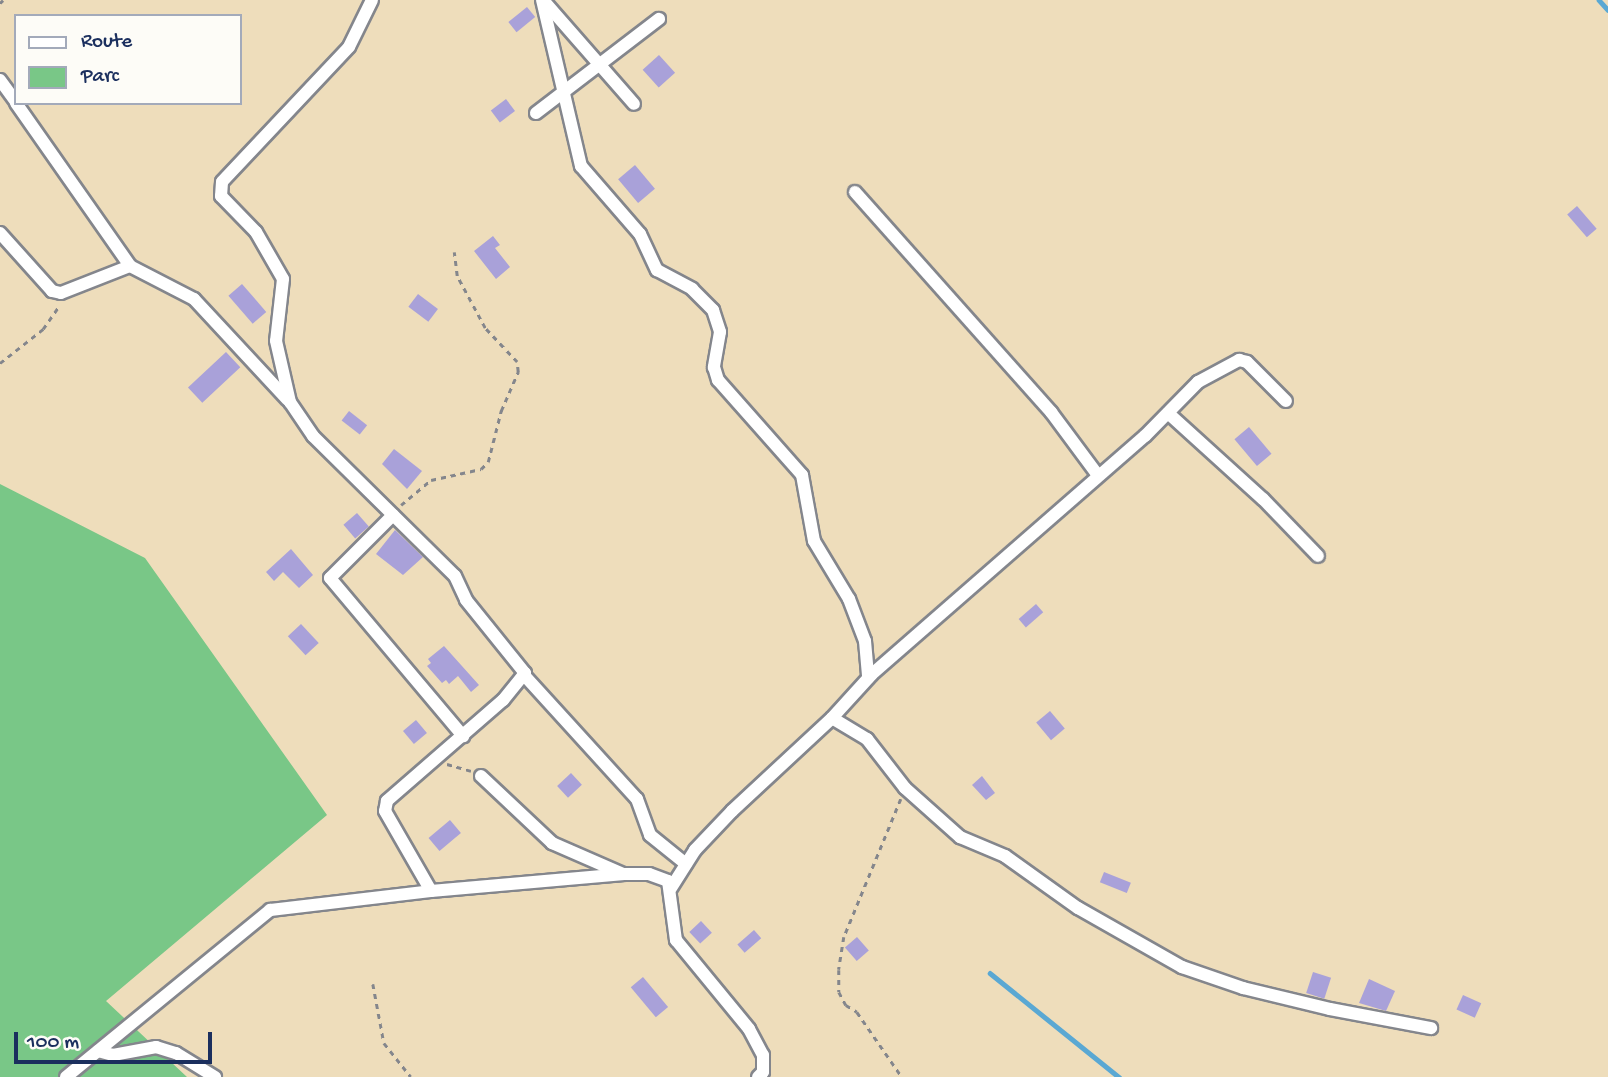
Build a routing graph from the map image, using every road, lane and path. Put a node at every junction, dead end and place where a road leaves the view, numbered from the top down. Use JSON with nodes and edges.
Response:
{"nodes":[{"id":1,"x":542,"y":0,"type":"edge"},
{"id":2,"x":366,"y":3,"type":"edge"},
{"id":3,"x":659,"y":19,"type":"dead end"},
{"id":4,"x":602,"y":65,"type":"junction"},
{"id":5,"x":0,"y":80,"type":"edge"},
{"id":6,"x":567,"y":91,"type":"junction"},
{"id":7,"x":14,"y":100,"type":"edge"},
{"id":8,"x":634,"y":104,"type":"dead end"},
{"id":9,"x":17,"y":105,"type":"edge"},
{"id":10,"x":536,"y":113,"type":"dead end"},
{"id":11,"x":855,"y":192,"type":"dead end"},
{"id":12,"x":0,"y":233,"type":"edge"},
{"id":13,"x":454,"y":252,"type":"dead end"},
{"id":14,"x":130,"y":266,"type":"junction"},
{"id":15,"x":61,"y":293,"type":"junction"},
{"id":16,"x":0,"y":363,"type":"edge"},
{"id":17,"x":1286,"y":401,"type":"dead end"},
{"id":18,"x":290,"y":402,"type":"junction"},
{"id":19,"x":1168,"y":413,"type":"junction"},
{"id":20,"x":1097,"y":474,"type":"junction"},
{"id":21,"x":393,"y":515,"type":"junction"},
{"id":22,"x":1318,"y":556,"type":"dead end"},
{"id":23,"x":524,"y":675,"type":"junction"},
{"id":24,"x":869,"y":678,"type":"junction"},
{"id":25,"x":832,"y":718,"type":"junction"},
{"id":26,"x":463,"y":736,"type":"junction"},
{"id":27,"x":433,"y":760,"type":"junction"},
{"id":28,"x":481,"y":776,"type":"joint"},
{"id":29,"x":905,"y":789,"type":"junction"},
{"id":30,"x":686,"y":864,"type":"junction"},
{"id":31,"x":624,"y":874,"type":"junction"},
{"id":32,"x":671,"y":888,"type":"junction"},
{"id":33,"x":431,"y":891,"type":"junction"},
{"id":34,"x":373,"y":984,"type":"dead end"},
{"id":35,"x":1431,"y":1028,"type":"dead end"},
{"id":36,"x":98,"y":1051,"type":"junction"},
{"id":37,"x":66,"y":1077,"type":"edge"},
{"id":38,"x":215,"y":1077,"type":"edge"},
{"id":39,"x":411,"y":1077,"type":"edge"},
{"id":40,"x":758,"y":1077,"type":"edge"},
{"id":41,"x":902,"y":1077,"type":"edge"}],
"edges":[{"from":1,"to":4,"type":"street"},
{"from":1,"to":6,"type":"street"},
{"from":2,"to":18,"type":"street"},
{"from":3,"to":4,"type":"street"},
{"from":4,"to":6,"type":"street"},
{"from":4,"to":8,"type":"street"},
{"from":5,"to":7,"type":"street"},
{"from":6,"to":10,"type":"street"},
{"from":6,"to":24,"type":"street"},
{"from":9,"to":14,"type":"street"},
{"from":11,"to":20,"type":"street"},
{"from":12,"to":15,"type":"street"},
{"from":13,"to":21,"type":"path"},
{"from":14,"to":15,"type":"street"},
{"from":14,"to":18,"type":"street"},
{"from":15,"to":16,"type":"path"},
{"from":17,"to":19,"type":"street"},
{"from":18,"to":21,"type":"street"},
{"from":19,"to":20,"type":"street"},
{"from":19,"to":22,"type":"street"},
{"from":20,"to":24,"type":"street"},
{"from":21,"to":23,"type":"street"},
{"from":21,"to":26,"type":"street"},
{"from":23,"to":26,"type":"street"},
{"from":23,"to":30,"type":"street"},
{"from":24,"to":25,"type":"street"},
{"from":25,"to":29,"type":"street"},
{"from":25,"to":30,"type":"street"},
{"from":26,"to":27,"type":"street"},
{"from":27,"to":28,"type":"path"},
{"from":27,"to":33,"type":"street"},
{"from":28,"to":31,"type":"street"},
{"from":29,"to":35,"type":"street"},
{"from":29,"to":41,"type":"path"},
{"from":30,"to":32,"type":"street"},
{"from":31,"to":32,"type":"street"},
{"from":31,"to":33,"type":"street"},
{"from":32,"to":40,"type":"street"},
{"from":33,"to":36,"type":"street"},
{"from":34,"to":39,"type":"path"},
{"from":36,"to":37,"type":"street"},
{"from":36,"to":38,"type":"street"}]}
